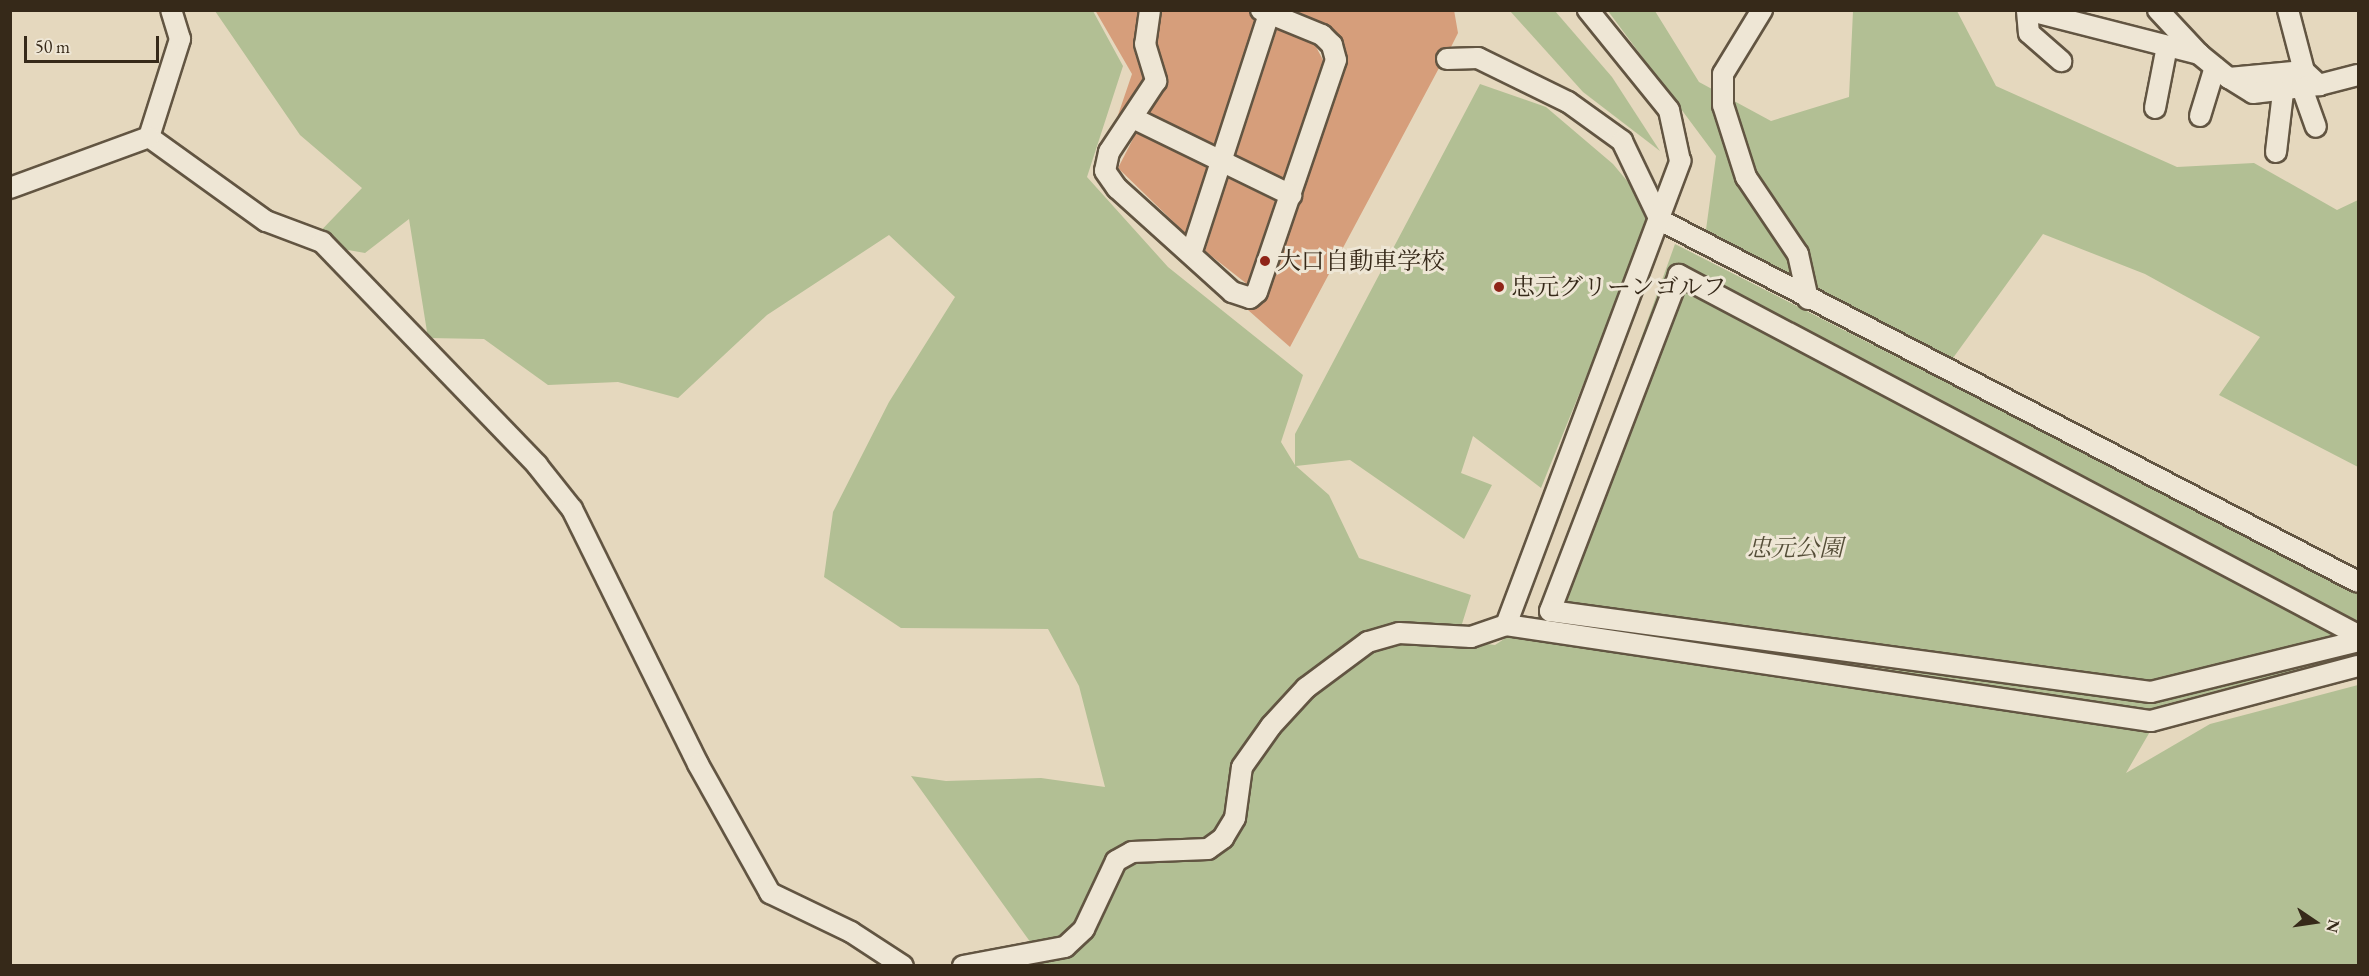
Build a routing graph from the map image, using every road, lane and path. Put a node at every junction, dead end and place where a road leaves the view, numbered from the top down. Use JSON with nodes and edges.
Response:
{"nodes":[{"id":1,"x":171,"y":10,"type":"edge"},
{"id":2,"x":1150,"y":10,"type":"edge"},
{"id":3,"x":1588,"y":10,"type":"edge"},
{"id":4,"x":1762,"y":10,"type":"edge"},
{"id":5,"x":2158,"y":10,"type":"edge"},
{"id":6,"x":2027,"y":11,"type":"edge"},
{"id":7,"x":2289,"y":11,"type":"edge"},
{"id":8,"x":1265,"y":12,"type":"edge"},
{"id":9,"x":2167,"y":46,"type":"junction"},
{"id":10,"x":2199,"y":54,"type":"junction"},
{"id":11,"x":1447,"y":59,"type":"dead end"},
{"id":12,"x":2061,"y":61,"type":"dead end"},
{"id":13,"x":2222,"y":73,"type":"junction"},
{"id":14,"x":2358,"y":75,"type":"edge"},
{"id":15,"x":2302,"y":84,"type":"junction"},
{"id":16,"x":2155,"y":108,"type":"dead end"},
{"id":17,"x":2200,"y":116,"type":"dead end"},
{"id":18,"x":1135,"y":119,"type":"junction"},
{"id":19,"x":2316,"y":127,"type":"dead end"},
{"id":20,"x":149,"y":137,"type":"junction"},
{"id":21,"x":2276,"y":152,"type":"dead end"},
{"id":22,"x":1222,"y":163,"type":"junction"},
{"id":23,"x":10,"y":188,"type":"edge"},
{"id":24,"x":1291,"y":195,"type":"junction"},
{"id":25,"x":1660,"y":220,"type":"junction"},
{"id":26,"x":1191,"y":254,"type":"junction"},
{"id":27,"x":1808,"y":298,"type":"junction"},
{"id":28,"x":2358,"y":582,"type":"edge"},
{"id":29,"x":1506,"y":625,"type":"junction"},
{"id":30,"x":2358,"y":635,"type":"edge"},
{"id":31,"x":2358,"y":641,"type":"edge"},
{"id":32,"x":2358,"y":666,"type":"edge"},
{"id":33,"x":903,"y":966,"type":"edge"},
{"id":34,"x":963,"y":966,"type":"edge"}],
"edges":[{"from":1,"to":20,"type":"street"},
{"from":2,"to":18,"type":"street"},
{"from":3,"to":25,"type":"street"},
{"from":4,"to":27,"type":"street"},
{"from":5,"to":10,"type":"street"},
{"from":6,"to":9,"type":"street"},
{"from":6,"to":12,"type":"street"},
{"from":7,"to":15,"type":"street"},
{"from":8,"to":22,"type":"street"},
{"from":8,"to":24,"type":"street"},
{"from":9,"to":10,"type":"street"},
{"from":9,"to":16,"type":"street"},
{"from":10,"to":13,"type":"street"},
{"from":11,"to":25,"type":"street"},
{"from":13,"to":15,"type":"street"},
{"from":13,"to":15,"type":"street"},
{"from":13,"to":17,"type":"street"},
{"from":14,"to":15,"type":"street"},
{"from":15,"to":19,"type":"street"},
{"from":15,"to":21,"type":"street"},
{"from":18,"to":22,"type":"street"},
{"from":18,"to":26,"type":"street"},
{"from":20,"to":23,"type":"street"},
{"from":20,"to":33,"type":"street"},
{"from":22,"to":24,"type":"street"},
{"from":22,"to":26,"type":"street"},
{"from":24,"to":26,"type":"street"},
{"from":25,"to":27,"type":"street"},
{"from":25,"to":29,"type":"street"},
{"from":27,"to":28,"type":"street"},
{"from":29,"to":32,"type":"street"},
{"from":29,"to":34,"type":"street"},
{"from":30,"to":31,"type":"street"}]}
